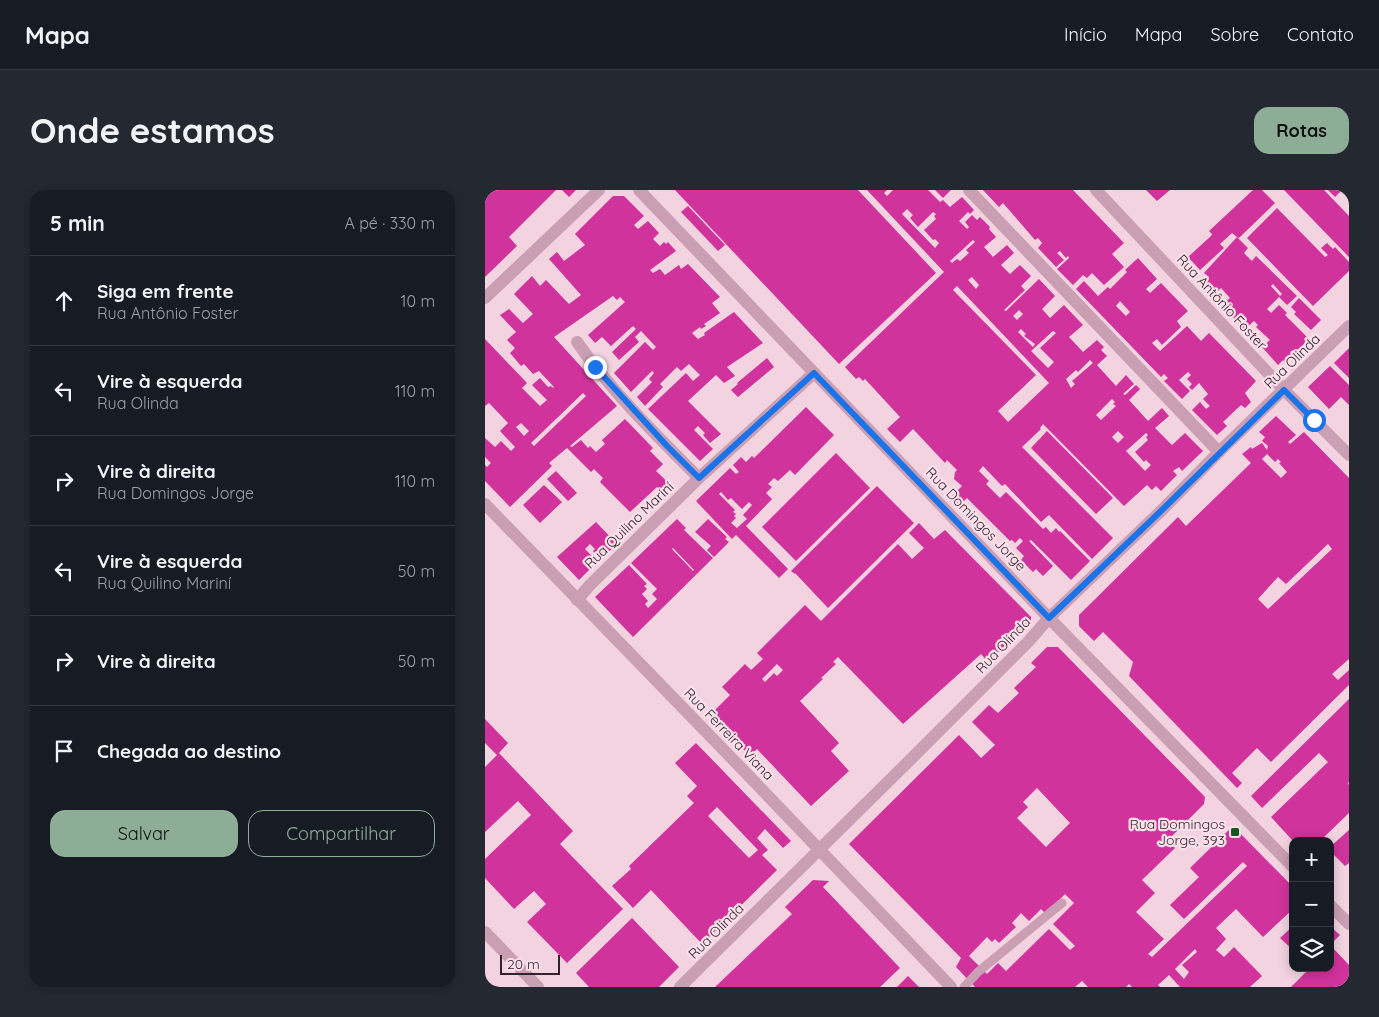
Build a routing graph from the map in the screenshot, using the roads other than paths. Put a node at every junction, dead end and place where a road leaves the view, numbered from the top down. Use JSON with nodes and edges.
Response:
{"nodes":[{"id":1,"x":599,"y":190,"type":"edge"},
{"id":2,"x":639,"y":190,"type":"edge"},
{"id":3,"x":969,"y":190,"type":"edge"},
{"id":4,"x":1096,"y":190,"type":"edge"},
{"id":5,"x":485,"y":298,"type":"edge"},
{"id":6,"x":1349,"y":326,"type":"edge"},
{"id":7,"x":577,"y":342,"type":"dead end"},
{"id":8,"x":814,"y":373,"type":"junction"},
{"id":9,"x":1284,"y":390,"type":"junction"},
{"id":10,"x":1219,"y":452,"type":"junction"},
{"id":11,"x":1349,"y":454,"type":"edge"},
{"id":12,"x":699,"y":478,"type":"junction"},
{"id":13,"x":485,"y":504,"type":"edge"},
{"id":14,"x":577,"y":600,"type":"junction"},
{"id":15,"x":1049,"y":618,"type":"junction"},
{"id":16,"x":819,"y":850,"type":"junction"},
{"id":17,"x":1289,"y":863,"type":"edge"},
{"id":18,"x":1062,"y":903,"type":"dead end"},
{"id":19,"x":1334,"y":909,"type":"edge"},
{"id":20,"x":1349,"y":924,"type":"edge"},
{"id":21,"x":485,"y":932,"type":"edge"},
{"id":22,"x":538,"y":987,"type":"edge"},
{"id":23,"x":680,"y":987,"type":"edge"},
{"id":24,"x":951,"y":987,"type":"edge"},
{"id":25,"x":964,"y":987,"type":"edge"}],
"edges":[{"from":1,"to":5,"type":"street"},
{"from":2,"to":8,"type":"street","name":"Rua Domingos Jorge"},
{"from":3,"to":10,"type":"street"},
{"from":4,"to":9,"type":"street","name":"Rua Antônio Foster"},
{"from":6,"to":9,"type":"street","name":"Rua Olinda"},
{"from":7,"to":12,"type":"street"},
{"from":8,"to":12,"type":"street","name":"Rua Quilino Mariní"},
{"from":8,"to":15,"type":"street","name":"Rua Domingos Jorge"},
{"from":9,"to":10,"type":"street","name":"Rua Olinda"},
{"from":9,"to":11,"type":"street","name":"Rua Antônio Foster"},
{"from":10,"to":15,"type":"street","name":"Rua Olinda"},
{"from":12,"to":14,"type":"street","name":"Rua Quilino Mariní"},
{"from":13,"to":14,"type":"street","name":"Rua Ferreira Viana"},
{"from":14,"to":16,"type":"street","name":"Rua Ferreira Viana"},
{"from":15,"to":16,"type":"street","name":"Rua Olinda"},
{"from":15,"to":17,"type":"street","name":"Rua Domingos Jorge"},
{"from":16,"to":23,"type":"street","name":"Rua Olinda"},
{"from":16,"to":24,"type":"street","name":"Rua Ferreira Viana"},
{"from":18,"to":25,"type":"lane"},
{"from":19,"to":20,"type":"street"},
{"from":21,"to":22,"type":"street"}]}
